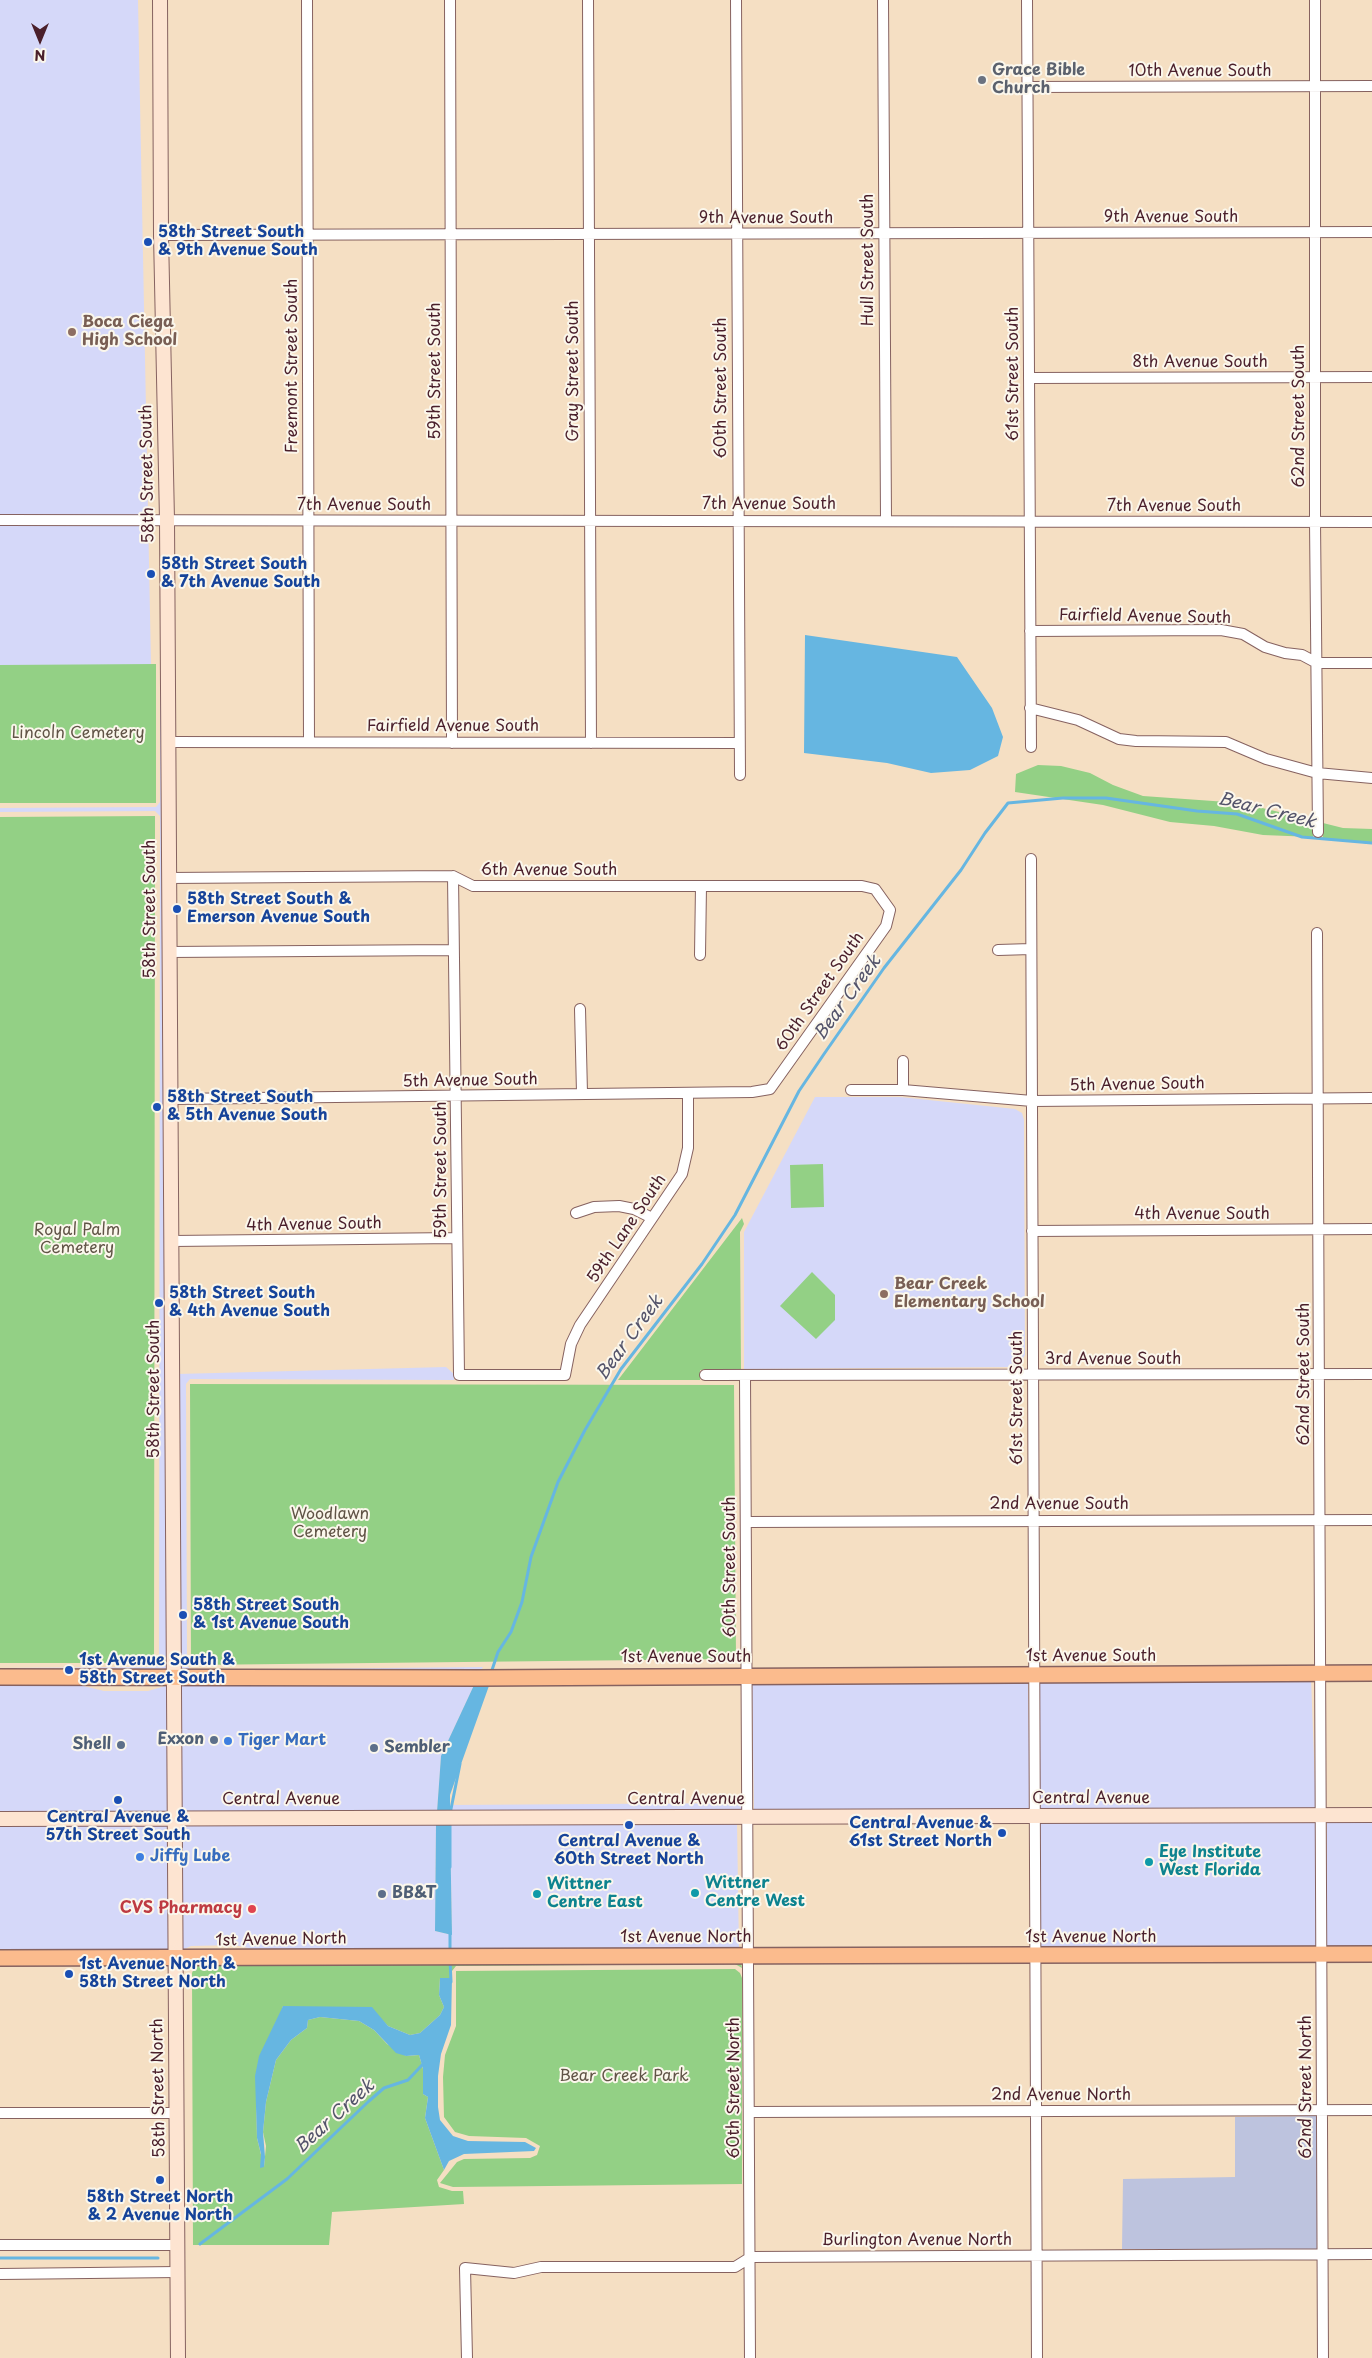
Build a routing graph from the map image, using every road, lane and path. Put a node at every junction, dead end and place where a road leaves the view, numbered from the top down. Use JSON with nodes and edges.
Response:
{"nodes":[{"id":1,"x":160,"y":0,"type":"edge"},
{"id":2,"x":307,"y":0,"type":"edge"},
{"id":3,"x":450,"y":0,"type":"edge"},
{"id":4,"x":588,"y":0,"type":"edge"},
{"id":5,"x":736,"y":0,"type":"edge"},
{"id":6,"x":883,"y":0,"type":"edge"},
{"id":7,"x":1027,"y":0,"type":"edge"},
{"id":8,"x":1315,"y":0,"type":"edge"},
{"id":9,"x":1372,"y":86,"type":"edge"},
{"id":10,"x":1028,"y":87,"type":"junction"},
{"id":11,"x":1314,"y":87,"type":"junction"},
{"id":12,"x":1315,"y":232,"type":"junction"},
{"id":13,"x":1372,"y":232,"type":"edge"},
{"id":14,"x":884,"y":233,"type":"junction"},
{"id":15,"x":1029,"y":233,"type":"junction"},
{"id":16,"x":737,"y":234,"type":"junction"},
{"id":17,"x":161,"y":235,"type":"junction"},
{"id":18,"x":450,"y":235,"type":"junction"},
{"id":19,"x":307,"y":236,"type":"junction"},
{"id":20,"x":589,"y":236,"type":"junction"},
{"id":21,"x":1315,"y":377,"type":"junction"},
{"id":22,"x":1372,"y":377,"type":"edge"},
{"id":23,"x":1029,"y":378,"type":"junction"},
{"id":24,"x":0,"y":520,"type":"edge"},
{"id":25,"x":166,"y":520,"type":"junction"},
{"id":26,"x":590,"y":520,"type":"junction"},
{"id":27,"x":886,"y":520,"type":"junction"},
{"id":28,"x":308,"y":521,"type":"junction"},
{"id":29,"x":452,"y":521,"type":"junction"},
{"id":30,"x":738,"y":521,"type":"junction"},
{"id":31,"x":1029,"y":521,"type":"junction"},
{"id":32,"x":1315,"y":522,"type":"junction"},
{"id":33,"x":1372,"y":522,"type":"edge"},
{"id":34,"x":1030,"y":631,"type":"junction"},
{"id":35,"x":1317,"y":663,"type":"junction"},
{"id":36,"x":1372,"y":663,"type":"edge"},
{"id":37,"x":1030,"y":708,"type":"junction"},
{"id":38,"x":309,"y":741,"type":"junction"},
{"id":39,"x":168,"y":742,"type":"junction"},
{"id":40,"x":452,"y":742,"type":"junction"},
{"id":41,"x":591,"y":743,"type":"junction"},
{"id":42,"x":739,"y":743,"type":"junction"},
{"id":43,"x":1031,"y":747,"type":"dead end"},
{"id":44,"x":1317,"y":773,"type":"junction"},
{"id":45,"x":740,"y":775,"type":"dead end"},
{"id":46,"x":1372,"y":778,"type":"edge"},
{"id":47,"x":1318,"y":832,"type":"dead end"},
{"id":48,"x":1030,"y":859,"type":"dead end"},
{"id":49,"x":453,"y":876,"type":"junction"},
{"id":50,"x":168,"y":878,"type":"junction"},
{"id":51,"x":701,"y":886,"type":"junction"},
{"id":52,"x":890,"y":910,"type":"joint"},
{"id":53,"x":1317,"y":932,"type":"dead end"},
{"id":54,"x":1030,"y":949,"type":"junction"},
{"id":55,"x":453,"y":950,"type":"junction"},
{"id":56,"x":998,"y":950,"type":"dead end"},
{"id":57,"x":169,"y":952,"type":"junction"},
{"id":58,"x":700,"y":955,"type":"dead end"},
{"id":59,"x":580,"y":1010,"type":"dead end"},
{"id":60,"x":903,"y":1061,"type":"dead end"},
{"id":61,"x":770,"y":1089,"type":"joint"},
{"id":62,"x":852,"y":1090,"type":"dead end"},
{"id":63,"x":903,"y":1090,"type":"junction"},
{"id":64,"x":582,"y":1093,"type":"junction"},
{"id":65,"x":688,"y":1093,"type":"junction"},
{"id":66,"x":457,"y":1097,"type":"junction"},
{"id":67,"x":1318,"y":1098,"type":"junction"},
{"id":68,"x":1372,"y":1098,"type":"edge"},
{"id":69,"x":170,"y":1100,"type":"junction"},
{"id":70,"x":1032,"y":1101,"type":"junction"},
{"id":71,"x":576,"y":1212,"type":"dead end"},
{"id":72,"x":652,"y":1218,"type":"junction"},
{"id":73,"x":1320,"y":1229,"type":"junction"},
{"id":74,"x":1372,"y":1229,"type":"edge"},
{"id":75,"x":1032,"y":1231,"type":"junction"},
{"id":76,"x":457,"y":1238,"type":"junction"},
{"id":77,"x":172,"y":1241,"type":"junction"},
{"id":78,"x":1320,"y":1374,"type":"junction"},
{"id":79,"x":1372,"y":1374,"type":"edge"},
{"id":80,"x":459,"y":1375,"type":"joint"},
{"id":81,"x":705,"y":1376,"type":"dead end"},
{"id":82,"x":745,"y":1376,"type":"junction"},
{"id":83,"x":1033,"y":1376,"type":"junction"},
{"id":84,"x":1034,"y":1520,"type":"junction"},
{"id":85,"x":1321,"y":1520,"type":"junction"},
{"id":86,"x":1372,"y":1520,"type":"edge"},
{"id":87,"x":746,"y":1522,"type":"junction"},
{"id":88,"x":1372,"y":1673,"type":"edge"},
{"id":89,"x":1033,"y":1674,"type":"junction"},
{"id":90,"x":1321,"y":1674,"type":"junction"},
{"id":91,"x":747,"y":1675,"type":"junction"},
{"id":92,"x":0,"y":1677,"type":"edge"},
{"id":93,"x":174,"y":1677,"type":"junction"},
{"id":94,"x":1322,"y":1815,"type":"junction"},
{"id":95,"x":1372,"y":1815,"type":"edge"},
{"id":96,"x":1035,"y":1816,"type":"junction"},
{"id":97,"x":749,"y":1817,"type":"junction"},
{"id":98,"x":173,"y":1818,"type":"junction"},
{"id":99,"x":0,"y":1819,"type":"edge"},
{"id":100,"x":1322,"y":1954,"type":"junction"},
{"id":101,"x":1372,"y":1954,"type":"edge"},
{"id":102,"x":750,"y":1956,"type":"junction"},
{"id":103,"x":1036,"y":1956,"type":"junction"},
{"id":104,"x":0,"y":1958,"type":"edge"},
{"id":105,"x":175,"y":1959,"type":"junction"},
{"id":106,"x":1372,"y":2110,"type":"edge"},
{"id":107,"x":1036,"y":2111,"type":"junction"},
{"id":108,"x":1322,"y":2111,"type":"junction"},
{"id":109,"x":750,"y":2112,"type":"junction"},
{"id":110,"x":0,"y":2113,"type":"edge"},
{"id":111,"x":177,"y":2114,"type":"junction"},
{"id":112,"x":0,"y":2245,"type":"edge"},
{"id":113,"x":178,"y":2245,"type":"junction"},
{"id":114,"x":1322,"y":2254,"type":"junction"},
{"id":115,"x":1372,"y":2254,"type":"edge"},
{"id":116,"x":1036,"y":2255,"type":"junction"},
{"id":117,"x":751,"y":2257,"type":"junction"},
{"id":118,"x":178,"y":2272,"type":"junction"},
{"id":119,"x":0,"y":2274,"type":"edge"},
{"id":120,"x":178,"y":2358,"type":"edge"},
{"id":121,"x":467,"y":2358,"type":"edge"},
{"id":122,"x":750,"y":2358,"type":"edge"},
{"id":123,"x":1037,"y":2358,"type":"edge"},
{"id":124,"x":1323,"y":2358,"type":"edge"}],
"edges":[{"from":1,"to":17,"type":"street","name":"58th Street South"},
{"from":2,"to":19,"type":"street","name":"Freemont Street South"},
{"from":3,"to":18,"type":"street","name":"59th Street South"},
{"from":4,"to":20,"type":"street","name":"Gray Street South"},
{"from":5,"to":16,"type":"street","name":"60th Street South"},
{"from":6,"to":14,"type":"street","name":"Hull Street South"},
{"from":7,"to":10,"type":"street","name":"61st Street South"},
{"from":8,"to":11,"type":"street","name":"62nd Street South"},
{"from":9,"to":11,"type":"street","name":"10th Avenue South"},
{"from":10,"to":11,"type":"street","name":"10th Avenue South"},
{"from":10,"to":15,"type":"street","name":"61st Street South"},
{"from":11,"to":12,"type":"street","name":"62nd Street South"},
{"from":12,"to":13,"type":"street","name":"9th Avenue South"},
{"from":12,"to":15,"type":"street","name":"9th Avenue South"},
{"from":12,"to":21,"type":"street","name":"62nd Street South"},
{"from":14,"to":15,"type":"street","name":"9th Avenue South"},
{"from":14,"to":16,"type":"street","name":"9th Avenue South"},
{"from":14,"to":27,"type":"street","name":"Hull Street South"},
{"from":15,"to":23,"type":"street","name":"61st Street South"},
{"from":16,"to":20,"type":"street","name":"9th Avenue South"},
{"from":16,"to":30,"type":"street","name":"60th Street South"},
{"from":17,"to":19,"type":"street","name":"9th Avenue South"},
{"from":17,"to":25,"type":"street","name":"58th Street South"},
{"from":18,"to":19,"type":"street","name":"9th Avenue South"},
{"from":18,"to":20,"type":"street","name":"9th Avenue South"},
{"from":18,"to":29,"type":"street","name":"59th Street South"},
{"from":19,"to":28,"type":"street","name":"Freemont Street South"},
{"from":20,"to":26,"type":"street","name":"Gray Street South"},
{"from":21,"to":22,"type":"street","name":"8th Avenue South"},
{"from":21,"to":23,"type":"street","name":"8th Avenue South"},
{"from":21,"to":32,"type":"street","name":"62nd Street South"},
{"from":23,"to":31,"type":"street","name":"61st Street South"},
{"from":24,"to":25,"type":"street","name":"7th Avenue South"},
{"from":25,"to":28,"type":"street","name":"7th Avenue South"},
{"from":25,"to":39,"type":"street","name":"58th Street South"},
{"from":26,"to":29,"type":"street","name":"7th Avenue South"},
{"from":26,"to":30,"type":"street","name":"7th Avenue South"},
{"from":26,"to":41,"type":"street","name":"Gray Street South"},
{"from":27,"to":30,"type":"street","name":"7th Avenue South"},
{"from":27,"to":31,"type":"street","name":"7th Avenue South"},
{"from":28,"to":29,"type":"street","name":"7th Avenue South"},
{"from":28,"to":38,"type":"street","name":"Freemont Street South"},
{"from":29,"to":40,"type":"street","name":"59th Street South"},
{"from":30,"to":42,"type":"street","name":"60th Street South"},
{"from":31,"to":32,"type":"street","name":"7th Avenue South"},
{"from":31,"to":34,"type":"street","name":"61st Street South"},
{"from":32,"to":33,"type":"street","name":"7th Avenue South"},
{"from":32,"to":35,"type":"street","name":"62nd Street South"},
{"from":34,"to":35,"type":"street","name":"Fairfield Avenue South"},
{"from":34,"to":37,"type":"street","name":"61st Street South"},
{"from":35,"to":36,"type":"street","name":"Fairfield Avenue South"},
{"from":35,"to":44,"type":"street","name":"62nd Street South"},
{"from":37,"to":43,"type":"street","name":"61st Street South"},
{"from":37,"to":44,"type":"street"},
{"from":38,"to":39,"type":"street","name":"Fairfield Avenue South"},
{"from":38,"to":40,"type":"street","name":"Fairfield Avenue South"},
{"from":39,"to":50,"type":"street","name":"58th Street South"},
{"from":40,"to":41,"type":"street","name":"Fairfield Avenue South"},
{"from":41,"to":42,"type":"street","name":"Fairfield Avenue South"},
{"from":42,"to":45,"type":"street","name":"60th Street South"},
{"from":44,"to":46,"type":"street"},
{"from":44,"to":47,"type":"street","name":"62nd Street South"},
{"from":48,"to":54,"type":"street","name":"61st Street South"},
{"from":49,"to":50,"type":"street","name":"6th Avenue South"},
{"from":49,"to":51,"type":"street","name":"6th Avenue South"},
{"from":49,"to":55,"type":"street","name":"59th Street South"},
{"from":50,"to":57,"type":"street","name":"58th Street South"},
{"from":51,"to":52,"type":"street","name":"6th Avenue South"},
{"from":51,"to":58,"type":"street"},
{"from":52,"to":61,"type":"street","name":"60th Street South"},
{"from":53,"to":67,"type":"street","name":"62nd Street South"},
{"from":54,"to":56,"type":"street"},
{"from":54,"to":70,"type":"street","name":"61st Street South"},
{"from":55,"to":57,"type":"street"},
{"from":55,"to":66,"type":"street","name":"59th Street South"},
{"from":57,"to":69,"type":"street","name":"58th Street South"},
{"from":59,"to":64,"type":"street"},
{"from":60,"to":63,"type":"street"},
{"from":61,"to":65,"type":"street","name":"5th Avenue South"},
{"from":62,"to":63,"type":"street","name":"5th Avenue South"},
{"from":63,"to":70,"type":"street","name":"5th Avenue South"},
{"from":64,"to":65,"type":"street","name":"5th Avenue South"},
{"from":64,"to":66,"type":"street","name":"5th Avenue South"},
{"from":65,"to":72,"type":"street","name":"59th Lane South"},
{"from":66,"to":69,"type":"street","name":"5th Avenue South"},
{"from":66,"to":76,"type":"street","name":"59th Street South"},
{"from":67,"to":68,"type":"street","name":"5th Avenue South"},
{"from":67,"to":70,"type":"street","name":"5th Avenue South"},
{"from":67,"to":73,"type":"street","name":"62nd Street South"},
{"from":69,"to":77,"type":"street","name":"58th Street South"},
{"from":70,"to":75,"type":"street","name":"61st Street South"},
{"from":71,"to":72,"type":"street"},
{"from":72,"to":80,"type":"street","name":"59th Lane South"},
{"from":73,"to":74,"type":"street","name":"4th Avenue South"},
{"from":73,"to":75,"type":"street","name":"4th Avenue South"},
{"from":73,"to":78,"type":"street","name":"62nd Street South"},
{"from":75,"to":83,"type":"street","name":"61st Street South"},
{"from":76,"to":77,"type":"street","name":"4th Avenue South"},
{"from":76,"to":80,"type":"street","name":"59th Street South"},
{"from":77,"to":93,"type":"street","name":"58th Street South"},
{"from":78,"to":79,"type":"street","name":"3rd Avenue South"},
{"from":78,"to":83,"type":"street","name":"3rd Avenue South"},
{"from":78,"to":85,"type":"street","name":"62nd Street South"},
{"from":81,"to":82,"type":"street","name":"3rd Avenue South"},
{"from":82,"to":83,"type":"street","name":"3rd Avenue South"},
{"from":82,"to":87,"type":"street","name":"60th Street South"},
{"from":83,"to":84,"type":"street","name":"61st Street South"},
{"from":84,"to":85,"type":"street","name":"2nd Avenue South"},
{"from":84,"to":87,"type":"street","name":"2nd Avenue South"},
{"from":84,"to":89,"type":"street","name":"61st Street South"},
{"from":85,"to":86,"type":"street","name":"2nd Avenue South"},
{"from":85,"to":90,"type":"street","name":"62nd Street South"},
{"from":87,"to":91,"type":"street","name":"60th Street South"},
{"from":88,"to":90,"type":"main road","name":"1st Avenue South"},
{"from":89,"to":90,"type":"main road","name":"1st Avenue South"},
{"from":89,"to":91,"type":"main road","name":"1st Avenue South"},
{"from":89,"to":96,"type":"street","name":"61st Street South"},
{"from":90,"to":94,"type":"street","name":"62nd Street South"},
{"from":91,"to":93,"type":"main road","name":"1st Avenue South"},
{"from":91,"to":97,"type":"street","name":"60th Street South"},
{"from":92,"to":93,"type":"main road","name":"1st Avenue South"},
{"from":93,"to":98,"type":"street","name":"58th Street South"},
{"from":94,"to":95,"type":"street","name":"Central Avenue"},
{"from":94,"to":96,"type":"street","name":"Central Avenue"},
{"from":94,"to":100,"type":"street","name":"62nd Street North"},
{"from":96,"to":97,"type":"street","name":"Central Avenue"},
{"from":96,"to":103,"type":"street","name":"61st Street South"},
{"from":97,"to":98,"type":"street","name":"Central Avenue"},
{"from":97,"to":102,"type":"street","name":"60th Street North"},
{"from":98,"to":99,"type":"street","name":"Central Avenue"},
{"from":98,"to":105,"type":"street","name":"58th Street North"},
{"from":100,"to":101,"type":"main road","name":"1st Avenue North"},
{"from":100,"to":103,"type":"main road","name":"1st Avenue North"},
{"from":100,"to":108,"type":"street","name":"62nd Street North"},
{"from":102,"to":103,"type":"main road","name":"1st Avenue North"},
{"from":102,"to":105,"type":"main road","name":"1st Avenue North"},
{"from":102,"to":109,"type":"street","name":"60th Street North"},
{"from":103,"to":107,"type":"street","name":"61st Street South"},
{"from":104,"to":105,"type":"main road","name":"1st Avenue North"},
{"from":105,"to":111,"type":"street","name":"58th Street North"},
{"from":106,"to":108,"type":"street","name":"2nd Avenue North"},
{"from":107,"to":108,"type":"street","name":"2nd Avenue North"},
{"from":107,"to":109,"type":"street","name":"2nd Avenue North"},
{"from":107,"to":116,"type":"street","name":"61st Street South"},
{"from":108,"to":114,"type":"street","name":"62nd Street North"},
{"from":109,"to":117,"type":"street","name":"60th Street North"},
{"from":110,"to":111,"type":"street"},
{"from":111,"to":113,"type":"street","name":"58th Street North"},
{"from":112,"to":113,"type":"street"},
{"from":113,"to":118,"type":"street","name":"58th Street North"},
{"from":114,"to":115,"type":"street","name":"Burlington Avenue North"},
{"from":114,"to":116,"type":"street","name":"Burlington Avenue North"},
{"from":114,"to":124,"type":"street","name":"62nd Street North"},
{"from":116,"to":117,"type":"street","name":"Burlington Avenue North"},
{"from":116,"to":123,"type":"street","name":"61st Street South"},
{"from":117,"to":121,"type":"street","name":"Burlington Avenue North"},
{"from":117,"to":122,"type":"street","name":"60th Street North"},
{"from":118,"to":119,"type":"street"},
{"from":118,"to":120,"type":"street","name":"58th Street North"}]}
